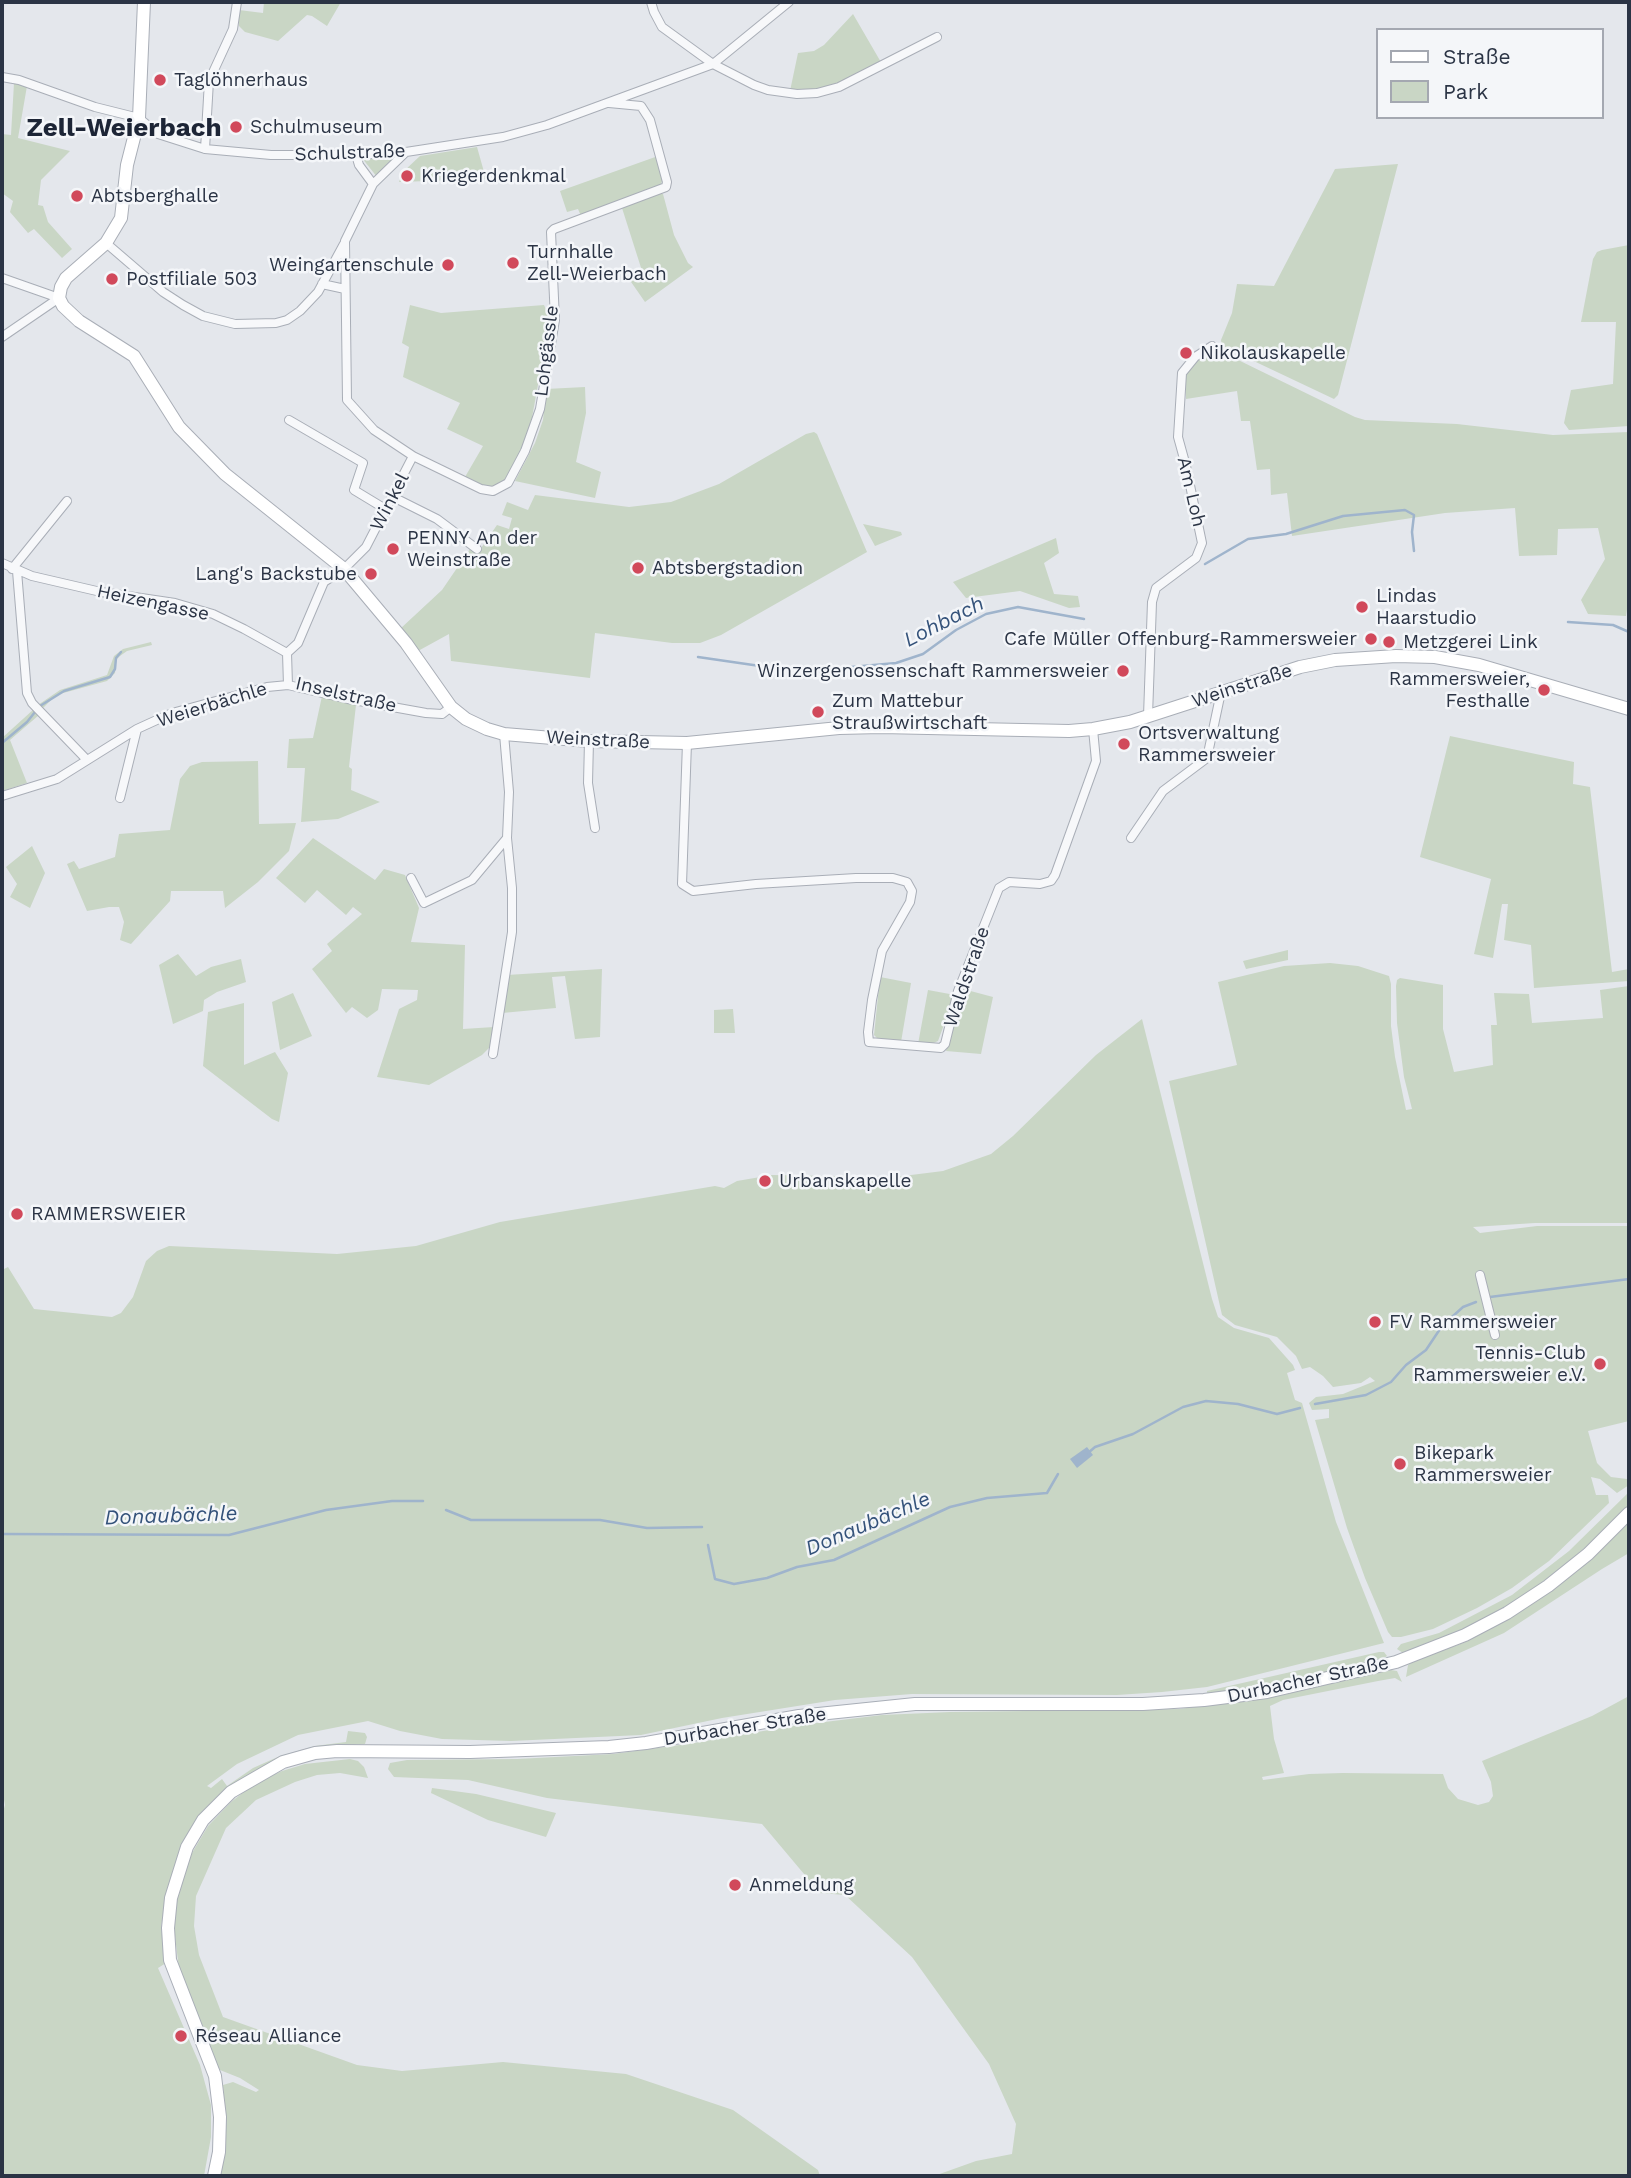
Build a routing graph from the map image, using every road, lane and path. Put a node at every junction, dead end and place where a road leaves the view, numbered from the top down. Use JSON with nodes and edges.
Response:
{"nodes":[{"id":1,"x":144,"y":2,"type":"edge"},
{"id":2,"x":237,"y":2,"type":"edge"},
{"id":3,"x":651,"y":2,"type":"edge"},
{"id":4,"x":789,"y":2,"type":"edge"},
{"id":5,"x":937,"y":37,"type":"dead end"},
{"id":6,"x":713,"y":64,"type":"junction"},
{"id":7,"x":2,"y":77,"type":"edge"},
{"id":8,"x":605,"y":103,"type":"junction"},
{"id":9,"x":139,"y":118,"type":"junction"},
{"id":10,"x":205,"y":149,"type":"junction"},
{"id":11,"x":406,"y":152,"type":"junction"},
{"id":12,"x":356,"y":155,"type":"junction"},
{"id":13,"x":373,"y":184,"type":"junction"},
{"id":14,"x":666,"y":187,"type":"joint"},
{"id":15,"x":345,"y":241,"type":"junction"},
{"id":16,"x":106,"y":243,"type":"junction"},
{"id":17,"x":2,"y":278,"type":"edge"},
{"id":18,"x":322,"y":284,"type":"junction"},
{"id":19,"x":345,"y":289,"type":"junction"},
{"id":20,"x":59,"y":298,"type":"junction"},
{"id":21,"x":2,"y":337,"type":"edge"},
{"id":22,"x":1212,"y":346,"type":"dead end"},
{"id":23,"x":289,"y":420,"type":"dead end"},
{"id":24,"x":414,"y":456,"type":"junction"},
{"id":25,"x":393,"y":497,"type":"junction"},
{"id":26,"x":66,"y":501,"type":"dead end"},
{"id":27,"x":387,"y":510,"type":"junction"},
{"id":28,"x":477,"y":549,"type":"dead end"},
{"id":29,"x":2,"y":563,"type":"edge"},
{"id":30,"x":344,"y":569,"type":"junction"},
{"id":31,"x":14,"y":570,"type":"junction"},
{"id":32,"x":287,"y":653,"type":"junction"},
{"id":33,"x":288,"y":685,"type":"junction"},
{"id":34,"x":1221,"y":692,"type":"junction"},
{"id":35,"x":451,"y":707,"type":"junction"},
{"id":36,"x":1629,"y":709,"type":"edge"},
{"id":37,"x":1148,"y":716,"type":"junction"},
{"id":38,"x":1093,"y":729,"type":"junction"},
{"id":39,"x":137,"y":730,"type":"junction"},
{"id":40,"x":504,"y":734,"type":"junction"},
{"id":41,"x":589,"y":741,"type":"junction"},
{"id":42,"x":687,"y":743,"type":"junction"},
{"id":43,"x":87,"y":760,"type":"junction"},
{"id":44,"x":2,"y":796,"type":"edge"},
{"id":45,"x":120,"y":798,"type":"dead end"},
{"id":46,"x":595,"y":828,"type":"dead end"},
{"id":47,"x":507,"y":838,"type":"junction"},
{"id":48,"x":1131,"y":838,"type":"dead end"},
{"id":49,"x":411,"y":878,"type":"dead end"},
{"id":50,"x":493,"y":1054,"type":"dead end"},
{"id":51,"x":1480,"y":1275,"type":"dead end"},
{"id":52,"x":1495,"y":1335,"type":"dead end"},
{"id":53,"x":1629,"y":1513,"type":"edge"},
{"id":54,"x":214,"y":2176,"type":"edge"}],
"edges":[{"from":1,"to":9,"type":"street"},
{"from":2,"to":10,"type":"street"},
{"from":3,"to":6,"type":"street"},
{"from":4,"to":6,"type":"street","name":"Schulstraße"},
{"from":5,"to":6,"type":"street"},
{"from":6,"to":8,"type":"street","name":"Schulstraße"},
{"from":7,"to":9,"type":"street","name":"Schulstraße"},
{"from":8,"to":11,"type":"street","name":"Schulstraße"},
{"from":8,"to":14,"type":"street","name":"Schulstraße"},
{"from":9,"to":10,"type":"street","name":"Schulstraße"},
{"from":9,"to":16,"type":"street"},
{"from":10,"to":12,"type":"street","name":"Schulstraße"},
{"from":11,"to":12,"type":"street","name":"Schulstraße"},
{"from":11,"to":13,"type":"street","name":"Winkel"},
{"from":12,"to":13,"type":"street"},
{"from":13,"to":15,"type":"street","name":"Winkel"},
{"from":14,"to":24,"type":"street","name":"Lohgässle"},
{"from":15,"to":18,"type":"street","name":"Winkel"},
{"from":15,"to":19,"type":"street","name":"Winkel"},
{"from":16,"to":18,"type":"street","name":"Winkel"},
{"from":16,"to":20,"type":"street"},
{"from":17,"to":20,"type":"street"},
{"from":18,"to":19,"type":"street"},
{"from":19,"to":24,"type":"street","name":"Winkel"},
{"from":20,"to":21,"type":"street"},
{"from":20,"to":30,"type":"street","name":"Weinstraße"},
{"from":22,"to":37,"type":"street","name":"Am Loh"},
{"from":23,"to":27,"type":"street"},
{"from":24,"to":25,"type":"street","name":"Winkel"},
{"from":25,"to":27,"type":"street","name":"Winkel"},
{"from":25,"to":28,"type":"street"},
{"from":26,"to":31,"type":"street"},
{"from":27,"to":30,"type":"street","name":"Winkel"},
{"from":29,"to":31,"type":"street","name":"Heizengasse"},
{"from":30,"to":32,"type":"street","name":"Inselstraße"},
{"from":30,"to":35,"type":"street","name":"Weinstraße"},
{"from":31,"to":32,"type":"street","name":"Heizengasse"},
{"from":31,"to":43,"type":"street"},
{"from":32,"to":33,"type":"street","name":"Inselstraße"},
{"from":33,"to":35,"type":"street","name":"Inselstraße"},
{"from":33,"to":39,"type":"street","name":"Weierbächle"},
{"from":34,"to":36,"type":"street","name":"Weinstraße"},
{"from":34,"to":37,"type":"street","name":"Weinstraße"},
{"from":34,"to":48,"type":"street"},
{"from":35,"to":40,"type":"street","name":"Weinstraße"},
{"from":37,"to":38,"type":"street","name":"Weinstraße"},
{"from":38,"to":42,"type":"street","name":"Weinstraße"},
{"from":38,"to":42,"type":"street","name":"Waldstraße"},
{"from":39,"to":43,"type":"street","name":"Weierbächle"},
{"from":39,"to":45,"type":"street","name":"Weierbächle"},
{"from":40,"to":41,"type":"street","name":"Weinstraße"},
{"from":40,"to":47,"type":"street"},
{"from":41,"to":42,"type":"street","name":"Weinstraße"},
{"from":41,"to":46,"type":"street"},
{"from":43,"to":44,"type":"street","name":"Weierbächle"},
{"from":47,"to":49,"type":"street"},
{"from":47,"to":50,"type":"street"},
{"from":51,"to":52,"type":"street"},
{"from":53,"to":54,"type":"street","name":"Durbacher Straße"}]}
